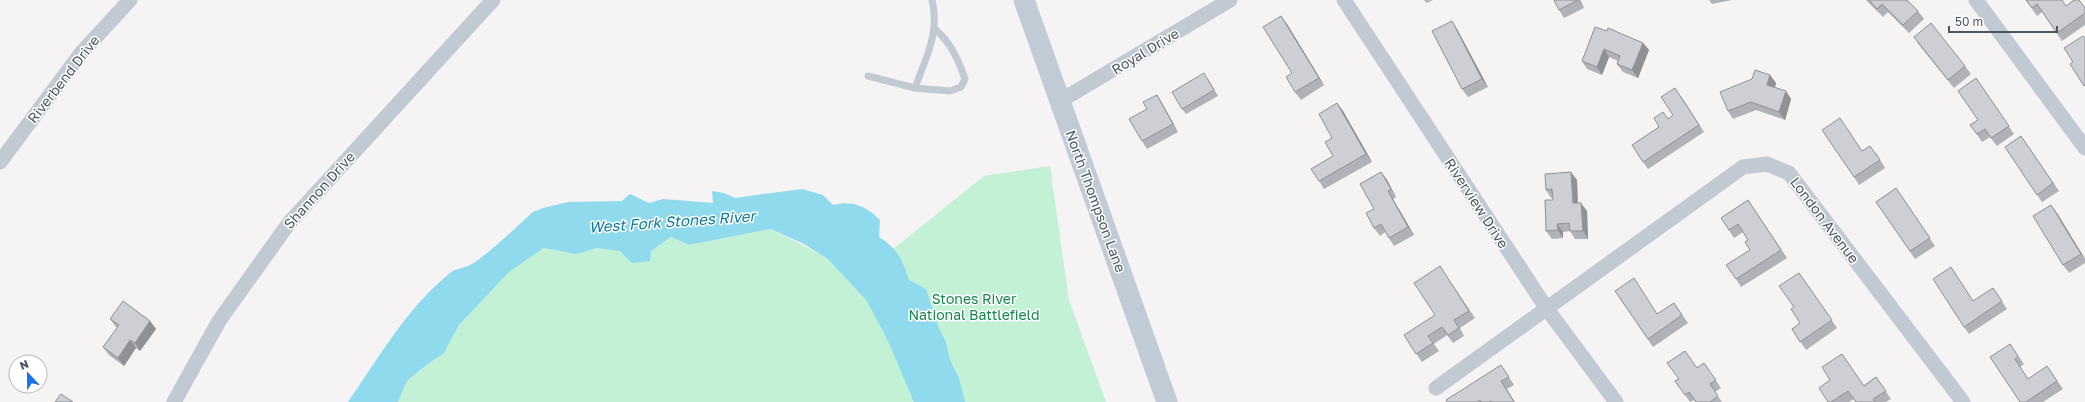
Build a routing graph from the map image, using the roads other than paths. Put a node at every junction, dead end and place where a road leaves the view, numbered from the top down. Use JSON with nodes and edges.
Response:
{"nodes":[{"id":1,"x":130,"y":0,"type":"edge"},
{"id":2,"x":493,"y":0,"type":"edge"},
{"id":3,"x":932,"y":0,"type":"edge"},
{"id":4,"x":1024,"y":0,"type":"edge"},
{"id":5,"x":1230,"y":0,"type":"edge"},
{"id":6,"x":1344,"y":0,"type":"edge"},
{"id":7,"x":1979,"y":1,"type":"edge"},
{"id":8,"x":935,"y":29,"type":"junction"},
{"id":9,"x":868,"y":76,"type":"dead end"},
{"id":10,"x":915,"y":88,"type":"junction"},
{"id":11,"x":1060,"y":101,"type":"junction"},
{"id":12,"x":2085,"y":148,"type":"edge"},
{"id":13,"x":0,"y":162,"type":"edge"},
{"id":14,"x":1547,"y":309,"type":"junction"},
{"id":15,"x":1436,"y":388,"type":"dead end"},
{"id":16,"x":174,"y":402,"type":"edge"},
{"id":17,"x":1167,"y":402,"type":"edge"},
{"id":18,"x":1616,"y":402,"type":"edge"},
{"id":19,"x":1963,"y":402,"type":"edge"}],
"edges":[{"from":1,"to":13,"type":"street","name":"Riverbend Drive"},
{"from":2,"to":16,"type":"street","name":"Shannon Drive"},
{"from":3,"to":8,"type":"lane"},
{"from":4,"to":11,"type":"main road","name":"North Thompson Lane"},
{"from":5,"to":11,"type":"street","name":"Royal Drive"},
{"from":6,"to":14,"type":"street","name":"Riverview Drive"},
{"from":7,"to":12,"type":"street"},
{"from":8,"to":10,"type":"lane"},
{"from":8,"to":10,"type":"lane"},
{"from":9,"to":10,"type":"lane"},
{"from":11,"to":17,"type":"main road","name":"North Thompson Lane"},
{"from":14,"to":15,"type":"street","name":"London Avenue"},
{"from":14,"to":18,"type":"street","name":"Riverview Drive"},
{"from":14,"to":19,"type":"street","name":"London Avenue"}]}
